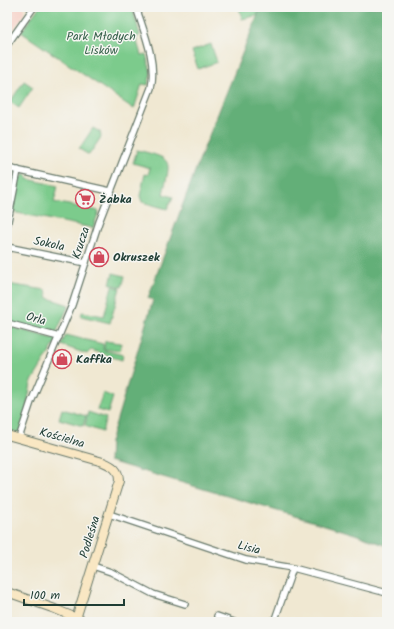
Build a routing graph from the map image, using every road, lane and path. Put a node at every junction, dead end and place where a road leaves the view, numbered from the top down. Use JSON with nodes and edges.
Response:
{"nodes":[{"id":1,"x":34,"y":7,"type":"edge"},
{"id":2,"x":136,"y":7,"type":"edge"},
{"id":3,"x":7,"y":45,"type":"edge"},
{"id":4,"x":7,"y":168,"type":"edge"},
{"id":5,"x":18,"y":170,"type":"junction"},
{"id":6,"x":110,"y":191,"type":"junction"},
{"id":7,"x":7,"y":226,"type":"edge"},
{"id":8,"x":7,"y":247,"type":"edge"},
{"id":9,"x":86,"y":263,"type":"junction"},
{"id":10,"x":7,"y":323,"type":"edge"},
{"id":11,"x":59,"y":337,"type":"junction"},
{"id":12,"x":7,"y":435,"type":"edge"},
{"id":13,"x":19,"y":438,"type":"junction"},
{"id":14,"x":111,"y":465,"type":"joint"},
{"id":15,"x":109,"y":514,"type":"junction"},
{"id":16,"x":93,"y":566,"type":"junction"},
{"id":17,"x":293,"y":568,"type":"junction"},
{"id":18,"x":7,"y":592,"type":"edge"},
{"id":19,"x":387,"y":593,"type":"edge"},
{"id":20,"x":184,"y":604,"type":"dead end"},
{"id":21,"x":217,"y":616,"type":"dead end"},
{"id":22,"x":75,"y":620,"type":"edge"},
{"id":23,"x":86,"y":622,"type":"edge"},
{"id":24,"x":234,"y":622,"type":"edge"},
{"id":25,"x":274,"y":622,"type":"edge"}],
"edges":[{"from":1,"to":3,"type":"street"},
{"from":2,"to":6,"type":"street","name":"Krucza"},
{"from":4,"to":5,"type":"street"},
{"from":5,"to":6,"type":"street"},
{"from":5,"to":7,"type":"street"},
{"from":6,"to":9,"type":"street","name":"Krucza"},
{"from":8,"to":9,"type":"street","name":"Sokola"},
{"from":9,"to":11,"type":"street","name":"Krucza"},
{"from":10,"to":11,"type":"street","name":"Orla"},
{"from":11,"to":13,"type":"street","name":"Krucza"},
{"from":12,"to":13,"type":"street","name":"Kościelna"},
{"from":13,"to":14,"type":"street","name":"Kościelna"},
{"from":14,"to":15,"type":"street","name":"Podleśna"},
{"from":15,"to":16,"type":"street","name":"Podleśna"},
{"from":15,"to":17,"type":"street","name":"Lisia"},
{"from":16,"to":20,"type":"street"},
{"from":16,"to":22,"type":"street","name":"Podleśna"},
{"from":17,"to":19,"type":"street","name":"Lisia"},
{"from":17,"to":25,"type":"street"},
{"from":18,"to":22,"type":"street"},
{"from":21,"to":24,"type":"street"},
{"from":22,"to":23,"type":"street"}]}
